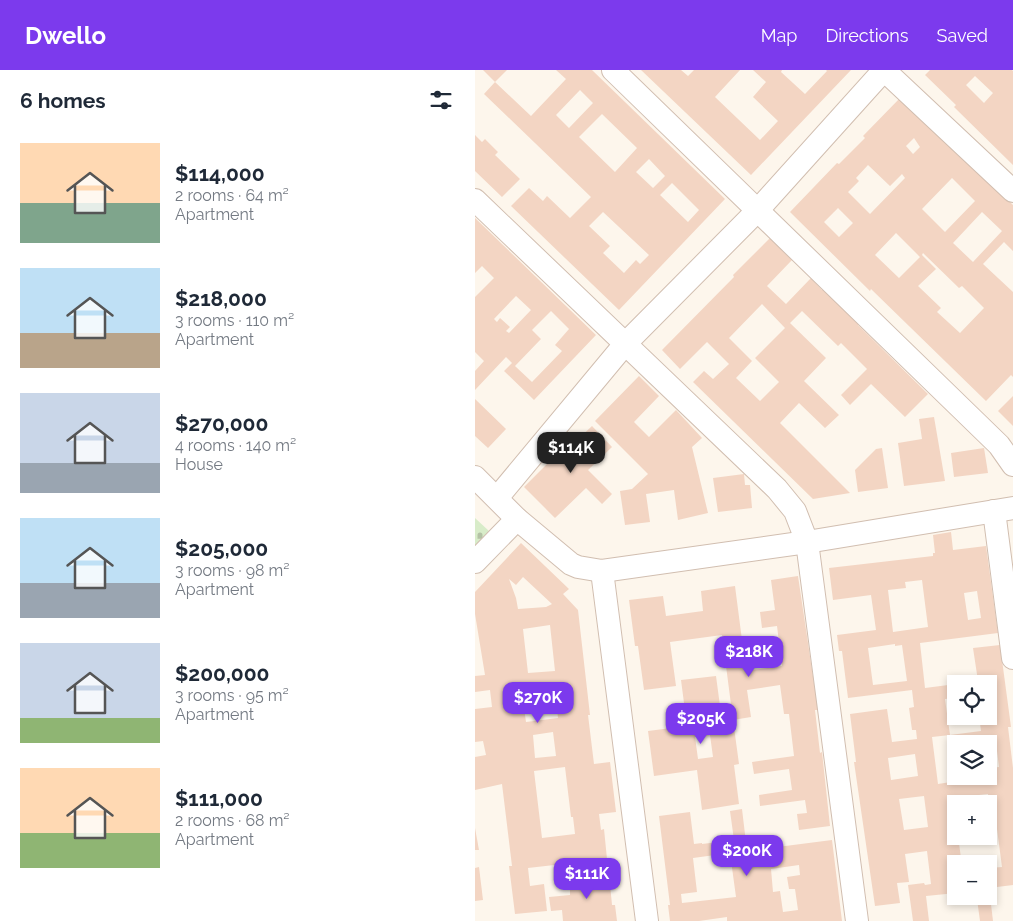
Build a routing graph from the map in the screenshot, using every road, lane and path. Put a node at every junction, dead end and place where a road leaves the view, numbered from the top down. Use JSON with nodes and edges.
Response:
{"nodes":[{"id":1,"x":613,"y":70,"type":"edge"},
{"id":2,"x":884,"y":70,"type":"edge"},
{"id":3,"x":1013,"y":191,"type":"edge"},
{"id":4,"x":475,"y":200,"type":"edge"},
{"id":5,"x":757,"y":211,"type":"junction"},
{"id":6,"x":625,"y":344,"type":"junction"},
{"id":7,"x":1013,"y":465,"type":"edge"},
{"id":8,"x":475,"y":477,"type":"edge"},
{"id":9,"x":497,"y":498,"type":"junction"},
{"id":10,"x":1004,"y":510,"type":"edge"},
{"id":11,"x":517,"y":519,"type":"junction"},
{"id":12,"x":807,"y":542,"type":"junction"},
{"id":13,"x":475,"y":562,"type":"edge"},
{"id":14,"x":602,"y":571,"type":"junction"},
{"id":15,"x":1013,"y":658,"type":"edge"},
{"id":16,"x":647,"y":921,"type":"edge"},
{"id":17,"x":857,"y":921,"type":"edge"}],
"edges":[{"from":1,"to":5,"type":"street"},
{"from":2,"to":3,"type":"street"},
{"from":2,"to":5,"type":"street"},
{"from":4,"to":6,"type":"street"},
{"from":5,"to":6,"type":"street"},
{"from":5,"to":7,"type":"street"},
{"from":6,"to":9,"type":"street"},
{"from":6,"to":12,"type":"street"},
{"from":8,"to":9,"type":"street"},
{"from":9,"to":11,"type":"street"},
{"from":10,"to":12,"type":"street"},
{"from":10,"to":15,"type":"street"},
{"from":11,"to":13,"type":"street"},
{"from":11,"to":14,"type":"street"},
{"from":12,"to":14,"type":"street"},
{"from":12,"to":17,"type":"street"},
{"from":14,"to":16,"type":"street"}]}
